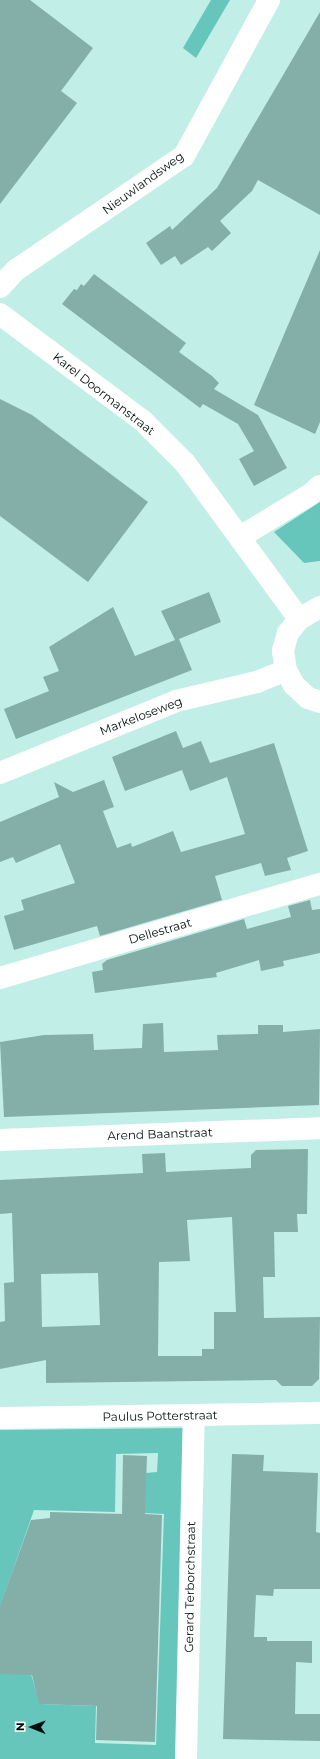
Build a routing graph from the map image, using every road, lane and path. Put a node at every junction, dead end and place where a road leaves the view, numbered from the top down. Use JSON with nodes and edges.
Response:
{"nodes":[{"id":1,"x":269,"y":0,"type":"edge"},
{"id":2,"x":0,"y":288,"type":"edge"},
{"id":3,"x":0,"y":314,"type":"edge"},
{"id":4,"x":320,"y":486,"type":"edge"},
{"id":5,"x":240,"y":537,"type":"junction"},
{"id":6,"x":320,"y":607,"type":"edge"},
{"id":7,"x":299,"y":619,"type":"junction"},
{"id":8,"x":286,"y":670,"type":"junction"},
{"id":9,"x":320,"y":702,"type":"edge"},
{"id":10,"x":0,"y":773,"type":"edge"},
{"id":11,"x":320,"y":884,"type":"edge"},
{"id":12,"x":0,"y":978,"type":"edge"},
{"id":13,"x":320,"y":1128,"type":"edge"},
{"id":14,"x":0,"y":1140,"type":"edge"},
{"id":15,"x":320,"y":1413,"type":"edge"},
{"id":16,"x":194,"y":1416,"type":"junction"},
{"id":17,"x":0,"y":1418,"type":"edge"},
{"id":18,"x":186,"y":1759,"type":"edge"}],
"edges":[{"from":1,"to":2,"type":"street","name":"Nieuwlandsweg"},
{"from":3,"to":5,"type":"street","name":"Karel Doormanstraat"},
{"from":4,"to":5,"type":"street"},
{"from":5,"to":7,"type":"street","name":"Karel Doormanstraat"},
{"from":6,"to":7,"type":"street"},
{"from":7,"to":8,"type":"street"},
{"from":8,"to":9,"type":"street"},
{"from":8,"to":10,"type":"street","name":"Markeloseweg"},
{"from":11,"to":12,"type":"street","name":"Dellestraat"},
{"from":13,"to":14,"type":"street","name":"Arend Baanstraat"},
{"from":15,"to":16,"type":"street","name":"Paulus Potterstraat"},
{"from":16,"to":17,"type":"street","name":"Paulus Potterstraat"},
{"from":16,"to":18,"type":"street","name":"Gerard Terborchstraat"}]}
